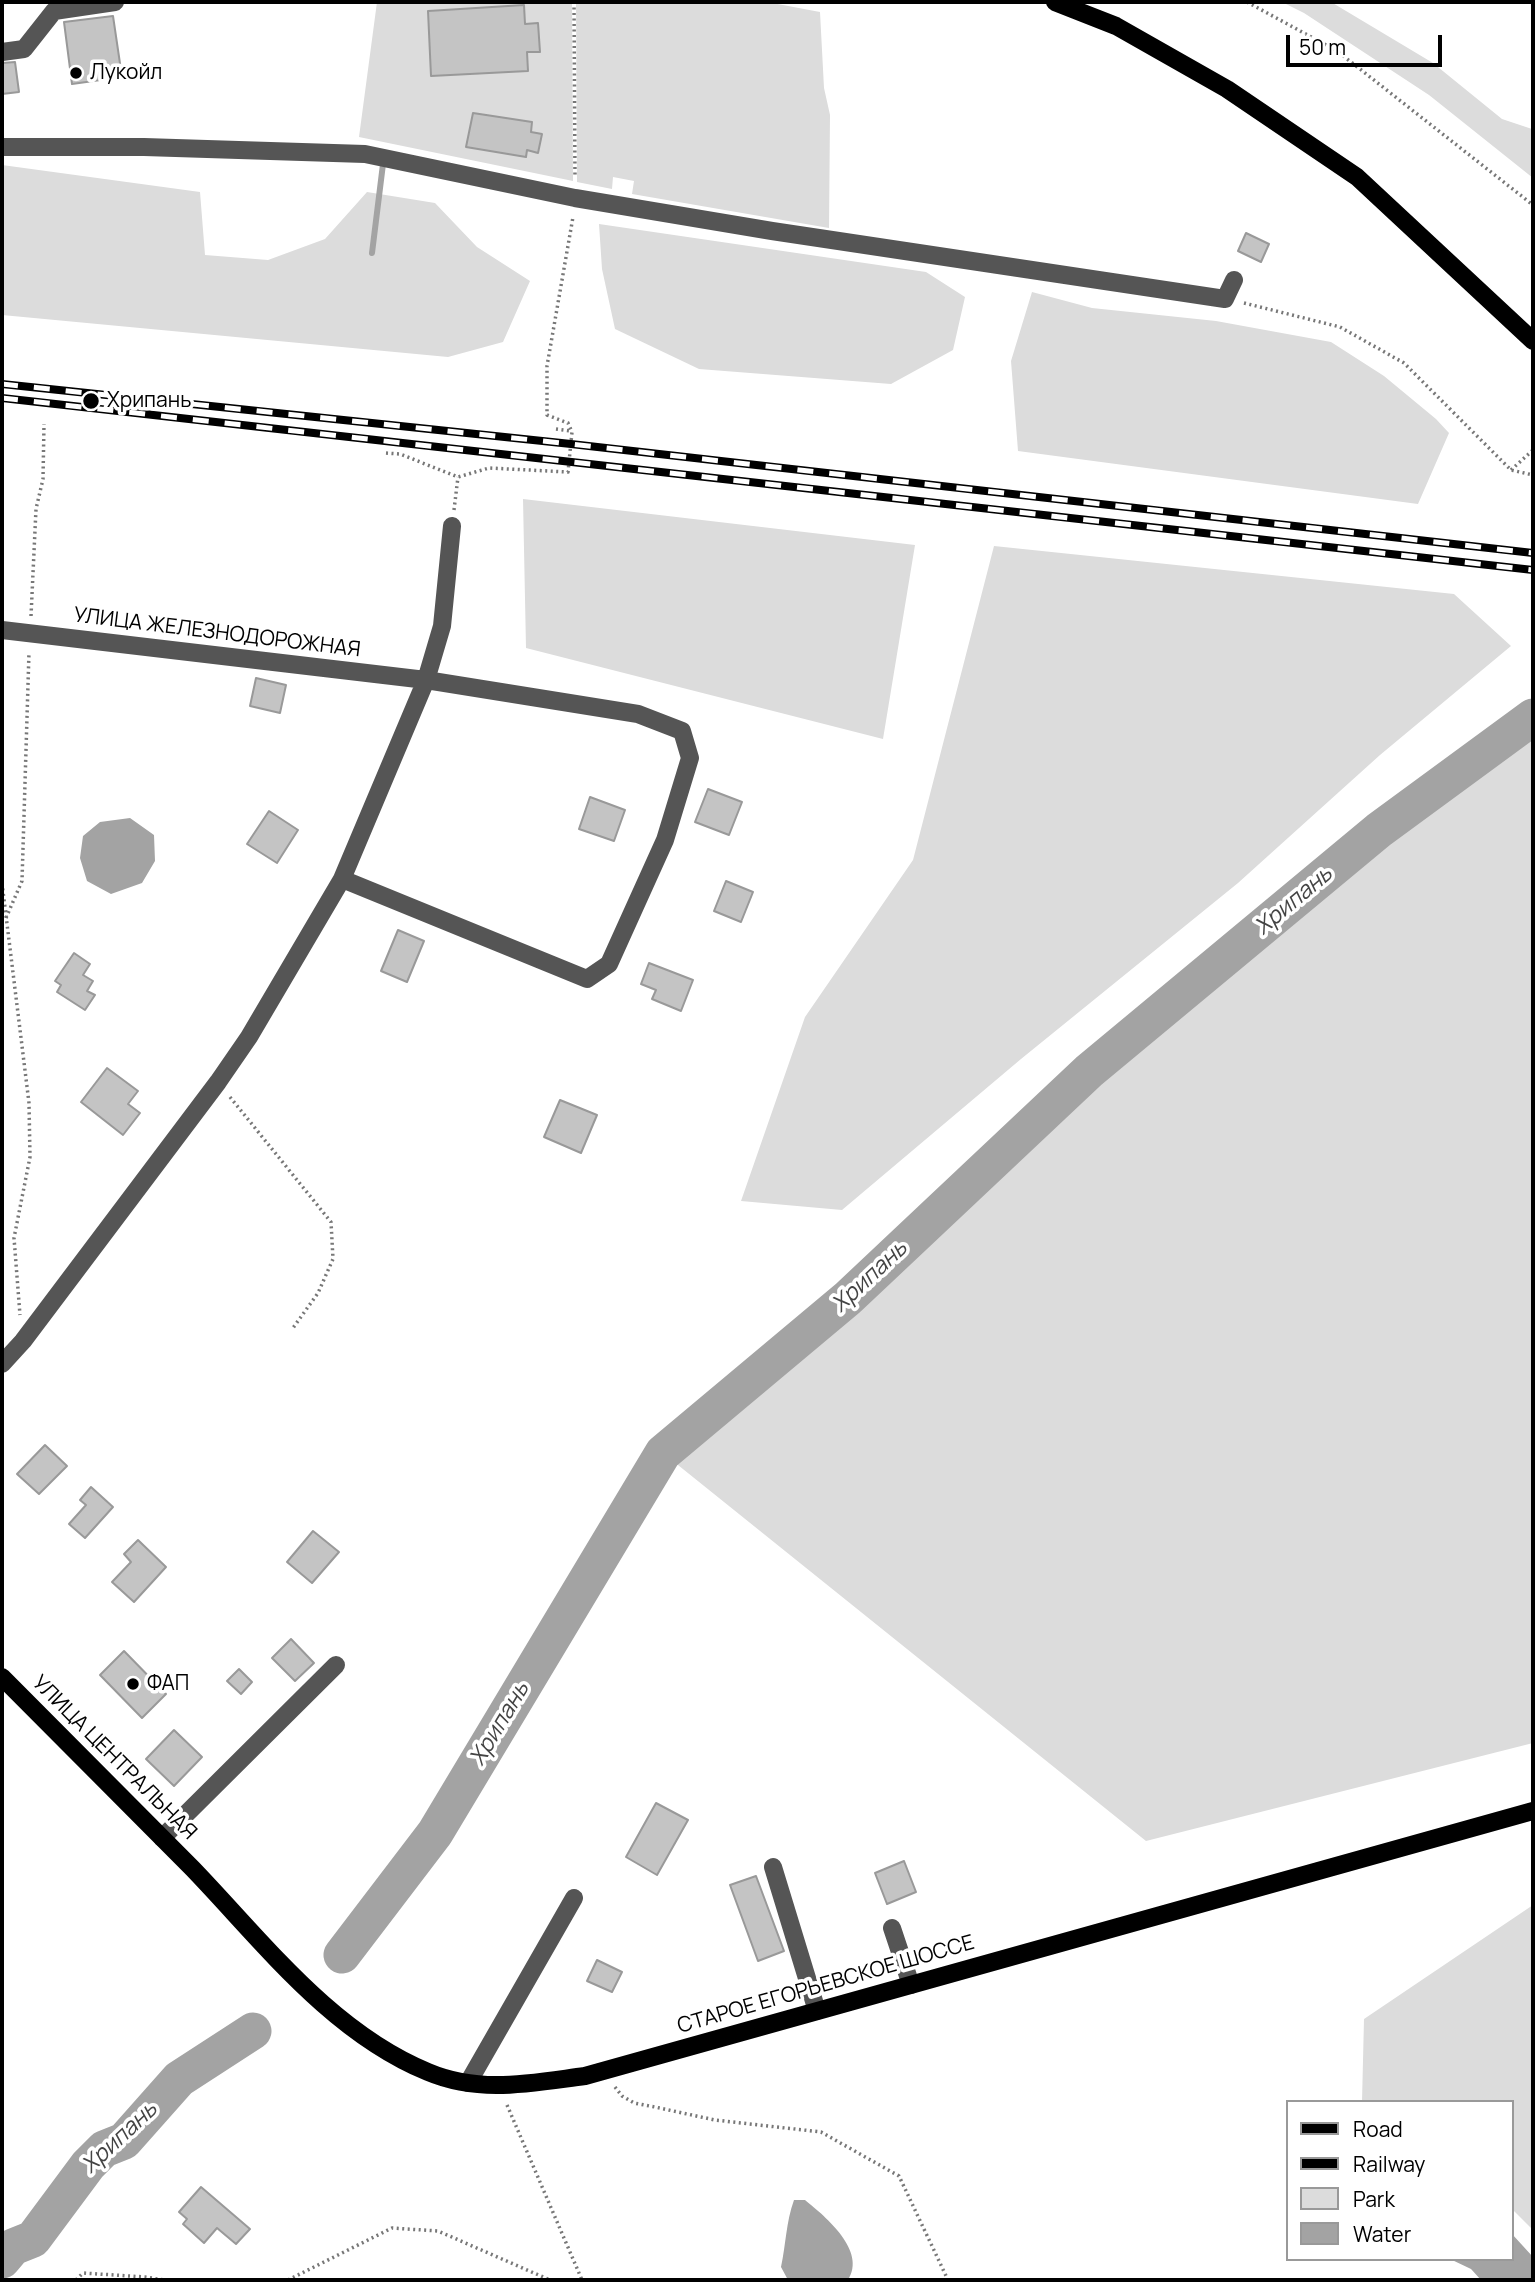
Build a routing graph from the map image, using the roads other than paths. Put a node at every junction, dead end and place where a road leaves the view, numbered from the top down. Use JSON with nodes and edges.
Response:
{"nodes":[{"id":1,"x":115,"y":2,"type":"edge"},
{"id":2,"x":1055,"y":2,"type":"edge"},
{"id":3,"x":2,"y":52,"type":"edge"},
{"id":4,"x":2,"y":147,"type":"edge"},
{"id":5,"x":1234,"y":280,"type":"dead end"},
{"id":6,"x":1533,"y":341,"type":"edge"},
{"id":7,"x":452,"y":526,"type":"road end"},
{"id":8,"x":2,"y":630,"type":"edge"},
{"id":9,"x":426,"y":680,"type":"junction"},
{"id":10,"x":342,"y":879,"type":"junction"},
{"id":11,"x":2,"y":1364,"type":"edge"},
{"id":12,"x":336,"y":1665,"type":"dead end"},
{"id":13,"x":2,"y":1677,"type":"edge"},
{"id":14,"x":1533,"y":1811,"type":"edge"},
{"id":15,"x":162,"y":1838,"type":"junction"},
{"id":16,"x":774,"y":1867,"type":"dead end"},
{"id":17,"x":194,"y":1870,"type":"joint"},
{"id":18,"x":574,"y":1898,"type":"dead end"},
{"id":19,"x":892,"y":1928,"type":"dead end"},
{"id":20,"x":911,"y":1985,"type":"junction"},
{"id":21,"x":817,"y":2011,"type":"junction"},
{"id":22,"x":468,"y":2083,"type":"junction"}],
"edges":[{"from":1,"to":3,"type":"street"},
{"from":2,"to":6,"type":"main road"},
{"from":4,"to":5,"type":"street"},
{"from":7,"to":9,"type":"street"},
{"from":8,"to":9,"type":"street","name":"УЛИЦА ЖЕЛЕЗНОДОРОЖНАЯ"},
{"from":9,"to":10,"type":"street"},
{"from":9,"to":10,"type":"street","name":"УЛИЦА ЖЕЛЕЗНОДОРОЖНАЯ"},
{"from":10,"to":11,"type":"street"},
{"from":12,"to":15,"type":"street"},
{"from":13,"to":15,"type":"main road","name":"УЛИЦА ЦЕНТРАЛЬНАЯ"},
{"from":14,"to":20,"type":"main road","name":"СТАРОЕ ЕГОРЬЕВСКОЕ ШОССЕ"},
{"from":15,"to":17,"type":"main road","name":"УЛИЦА ЦЕНТРАЛЬНАЯ"},
{"from":16,"to":21,"type":"street"},
{"from":17,"to":22,"type":"main road","name":"СТАРОЕ ЕГОРЬЕВСКОЕ ШОССЕ"},
{"from":18,"to":22,"type":"street"},
{"from":19,"to":20,"type":"street"},
{"from":20,"to":21,"type":"main road","name":"СТАРОЕ ЕГОРЬЕВСКОЕ ШОССЕ"},
{"from":21,"to":22,"type":"main road","name":"СТАРОЕ ЕГОРЬЕВСКОЕ ШОССЕ"}]}
